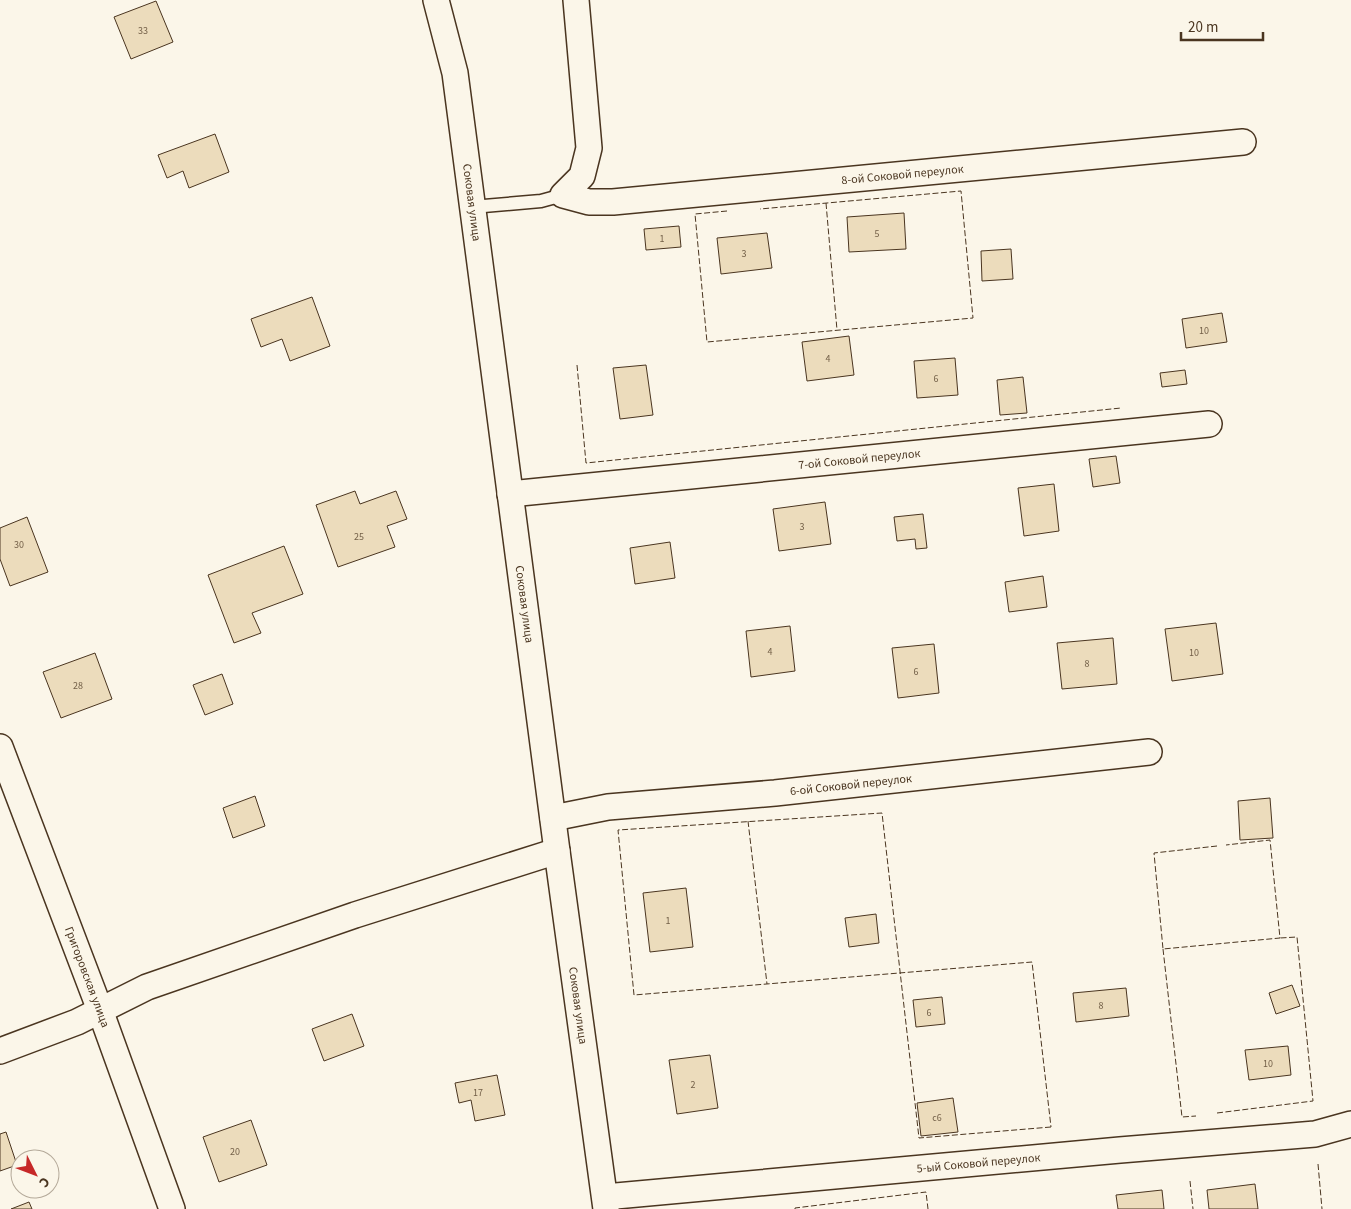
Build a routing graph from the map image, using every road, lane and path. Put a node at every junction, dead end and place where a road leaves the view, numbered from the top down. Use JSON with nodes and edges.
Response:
{"nodes":[{"id":1,"x":436,"y":0,"type":"edge"},
{"id":2,"x":576,"y":0,"type":"edge"},
{"id":3,"x":1243,"y":142,"type":"dead end"},
{"id":4,"x":563,"y":195,"type":"junction"},
{"id":5,"x":472,"y":207,"type":"junction"},
{"id":6,"x":1209,"y":424,"type":"dead end"},
{"id":7,"x":510,"y":494,"type":"junction"},
{"id":8,"x":0,"y":747,"type":"edge"},
{"id":9,"x":1149,"y":752,"type":"dead end"},
{"id":10,"x":553,"y":818,"type":"junction"},
{"id":11,"x":557,"y":851,"type":"junction"},
{"id":12,"x":100,"y":1010,"type":"junction"},
{"id":13,"x":0,"y":1051,"type":"edge"},
{"id":14,"x":1351,"y":1124,"type":"edge"},
{"id":15,"x":605,"y":1203,"type":"edge"},
{"id":16,"x":172,"y":1209,"type":"edge"}],
"edges":[{"from":1,"to":5,"type":"street","name":"Соковая улица"},
{"from":2,"to":4,"type":"street"},
{"from":3,"to":4,"type":"street","name":"8-ой Соковой переулок"},
{"from":4,"to":5,"type":"lane"},
{"from":5,"to":7,"type":"street","name":"Соковая улица"},
{"from":6,"to":7,"type":"street","name":"7-ой Соковой переулок"},
{"from":7,"to":10,"type":"street","name":"Соковая улица"},
{"from":8,"to":12,"type":"street","name":"Григоровская улица"},
{"from":9,"to":10,"type":"street","name":"6-ой Соковой переулок"},
{"from":10,"to":11,"type":"street","name":"Соковая улица"},
{"from":11,"to":12,"type":"street"},
{"from":11,"to":15,"type":"street","name":"Соковая улица"},
{"from":12,"to":13,"type":"street"},
{"from":12,"to":16,"type":"street","name":"Григоровская улица"},
{"from":14,"to":15,"type":"street","name":"5-ый Соковой переулок"}]}
